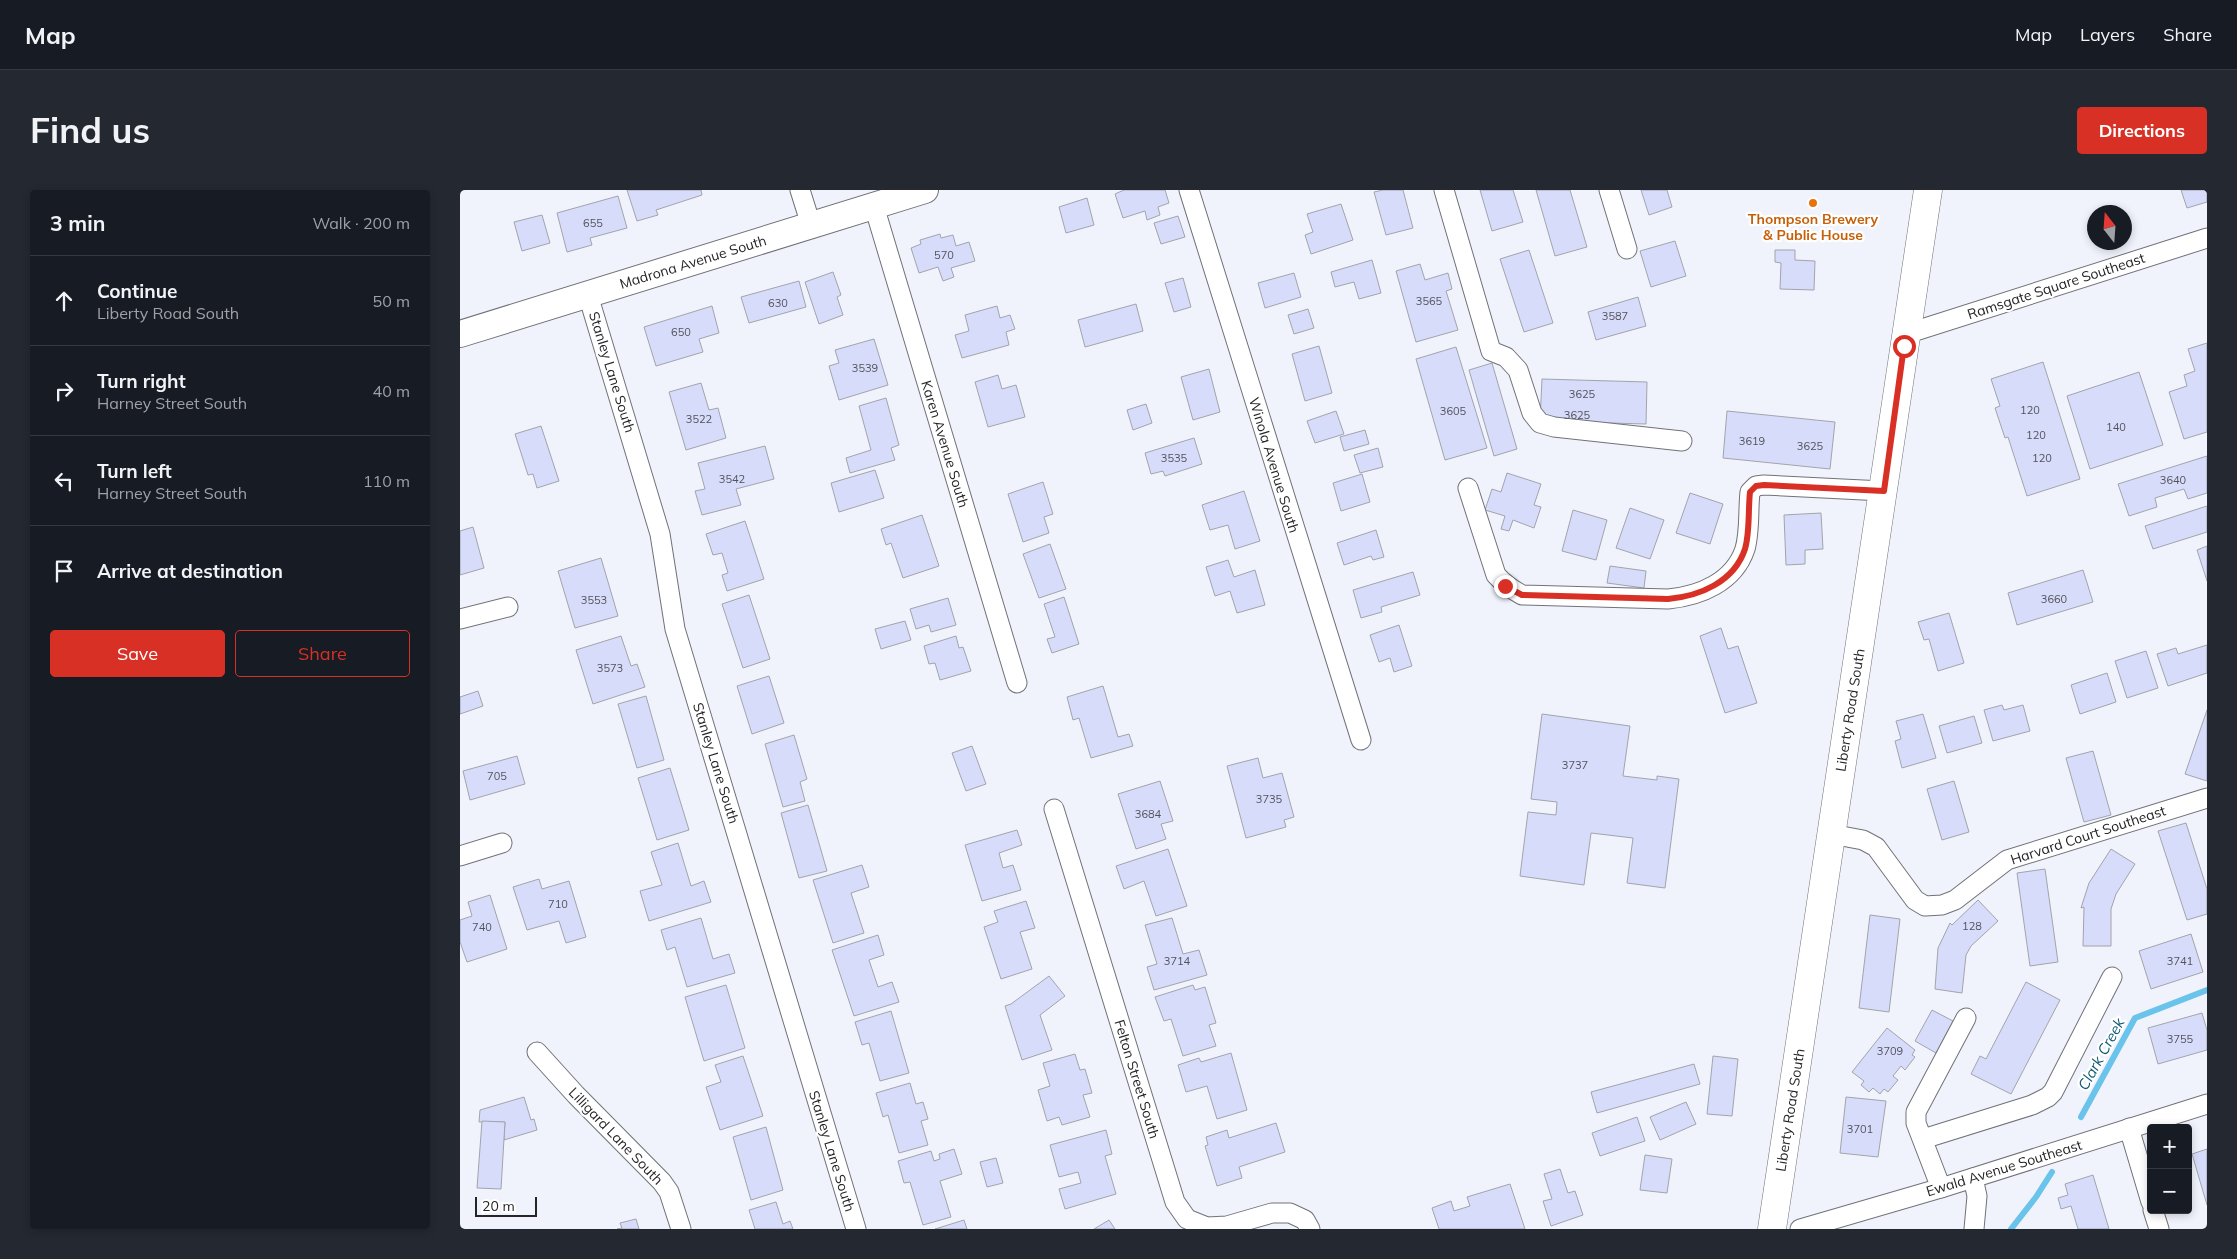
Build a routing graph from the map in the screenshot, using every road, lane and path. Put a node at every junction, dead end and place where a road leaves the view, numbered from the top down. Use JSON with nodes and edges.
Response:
{"nodes":[{"id":1,"x":800,"y":190,"type":"edge"},
{"id":2,"x":925,"y":190,"type":"edge"},
{"id":3,"x":1189,"y":190,"type":"edge"},
{"id":4,"x":1444,"y":190,"type":"edge"},
{"id":5,"x":1609,"y":190,"type":"edge"},
{"id":6,"x":1928,"y":190,"type":"edge"},
{"id":7,"x":874,"y":206,"type":"junction"},
{"id":8,"x":811,"y":225,"type":"junction"},
{"id":9,"x":2207,"y":238,"type":"edge"},
{"id":10,"x":1627,"y":249,"type":"dead end"},
{"id":11,"x":588,"y":294,"type":"junction"},
{"id":12,"x":460,"y":334,"type":"edge"},
{"id":13,"x":1906,"y":334,"type":"junction"},
{"id":14,"x":1682,"y":441,"type":"dead end"},
{"id":15,"x":1468,"y":488,"type":"dead end"},
{"id":16,"x":1884,"y":491,"type":"junction"},
{"id":17,"x":508,"y":607,"type":"dead end"},
{"id":18,"x":460,"y":619,"type":"edge"},
{"id":19,"x":1017,"y":683,"type":"dead end"},
{"id":20,"x":1361,"y":740,"type":"dead end"},
{"id":21,"x":2207,"y":798,"type":"edge"},
{"id":22,"x":1054,"y":808,"type":"dead end"},
{"id":23,"x":1831,"y":834,"type":"junction"},
{"id":24,"x":502,"y":842,"type":"dead end"},
{"id":25,"x":460,"y":856,"type":"edge"},
{"id":26,"x":2112,"y":977,"type":"dead end"},
{"id":27,"x":1966,"y":1018,"type":"dead end"},
{"id":28,"x":537,"y":1052,"type":"dead end"},
{"id":29,"x":2207,"y":1104,"type":"edge"},
{"id":30,"x":2128,"y":1128,"type":"junction"},
{"id":31,"x":1923,"y":1139,"type":"junction"},
{"id":32,"x":1973,"y":1178,"type":"junction"},
{"id":33,"x":1941,"y":1188,"type":"junction"},
{"id":34,"x":2147,"y":1189,"type":"edge"},
{"id":35,"x":2154,"y":1214,"type":"edge"},
{"id":36,"x":681,"y":1229,"type":"edge"},
{"id":37,"x":856,"y":1229,"type":"edge"},
{"id":38,"x":1310,"y":1229,"type":"edge"},
{"id":39,"x":1772,"y":1229,"type":"edge"},
{"id":40,"x":1800,"y":1229,"type":"edge"},
{"id":41,"x":1974,"y":1229,"type":"edge"},
{"id":42,"x":2159,"y":1229,"type":"edge"}],
"edges":[{"from":1,"to":8,"type":"street"},
{"from":2,"to":7,"type":"main road","name":"Madrona Avenue South"},
{"from":3,"to":20,"type":"street","name":"Winola Avenue South"},
{"from":4,"to":14,"type":"street"},
{"from":5,"to":10,"type":"street"},
{"from":6,"to":13,"type":"main road","name":"Liberty Road South"},
{"from":7,"to":8,"type":"main road","name":"Madrona Avenue South"},
{"from":7,"to":19,"type":"street","name":"Karen Avenue South"},
{"from":8,"to":11,"type":"main road","name":"Madrona Avenue South"},
{"from":9,"to":13,"type":"street","name":"Ramsgate Square Southeast"},
{"from":11,"to":12,"type":"main road","name":"Madrona Avenue South"},
{"from":11,"to":37,"type":"street","name":"Stanley Lane South"},
{"from":13,"to":16,"type":"main road","name":"Liberty Road South"},
{"from":15,"to":16,"type":"street"},
{"from":16,"to":23,"type":"main road","name":"Liberty Road South"},
{"from":17,"to":18,"type":"street"},
{"from":21,"to":23,"type":"street","name":"Harvard Court Southeast"},
{"from":22,"to":38,"type":"street","name":"Felton Street South"},
{"from":23,"to":39,"type":"main road","name":"Liberty Road South"},
{"from":24,"to":25,"type":"street"},
{"from":26,"to":31,"type":"street"},
{"from":27,"to":31,"type":"street"},
{"from":28,"to":36,"type":"street","name":"Lilligard Lane South"},
{"from":29,"to":30,"type":"street","name":"Ewald Avenue Southeast"},
{"from":30,"to":32,"type":"street","name":"Ewald Avenue Southeast"},
{"from":30,"to":34,"type":"street"},
{"from":31,"to":33,"type":"street"},
{"from":32,"to":33,"type":"street","name":"Ewald Avenue Southeast"},
{"from":32,"to":41,"type":"street"},
{"from":33,"to":40,"type":"street","name":"Ewald Avenue Southeast"},
{"from":35,"to":42,"type":"street"}]}
